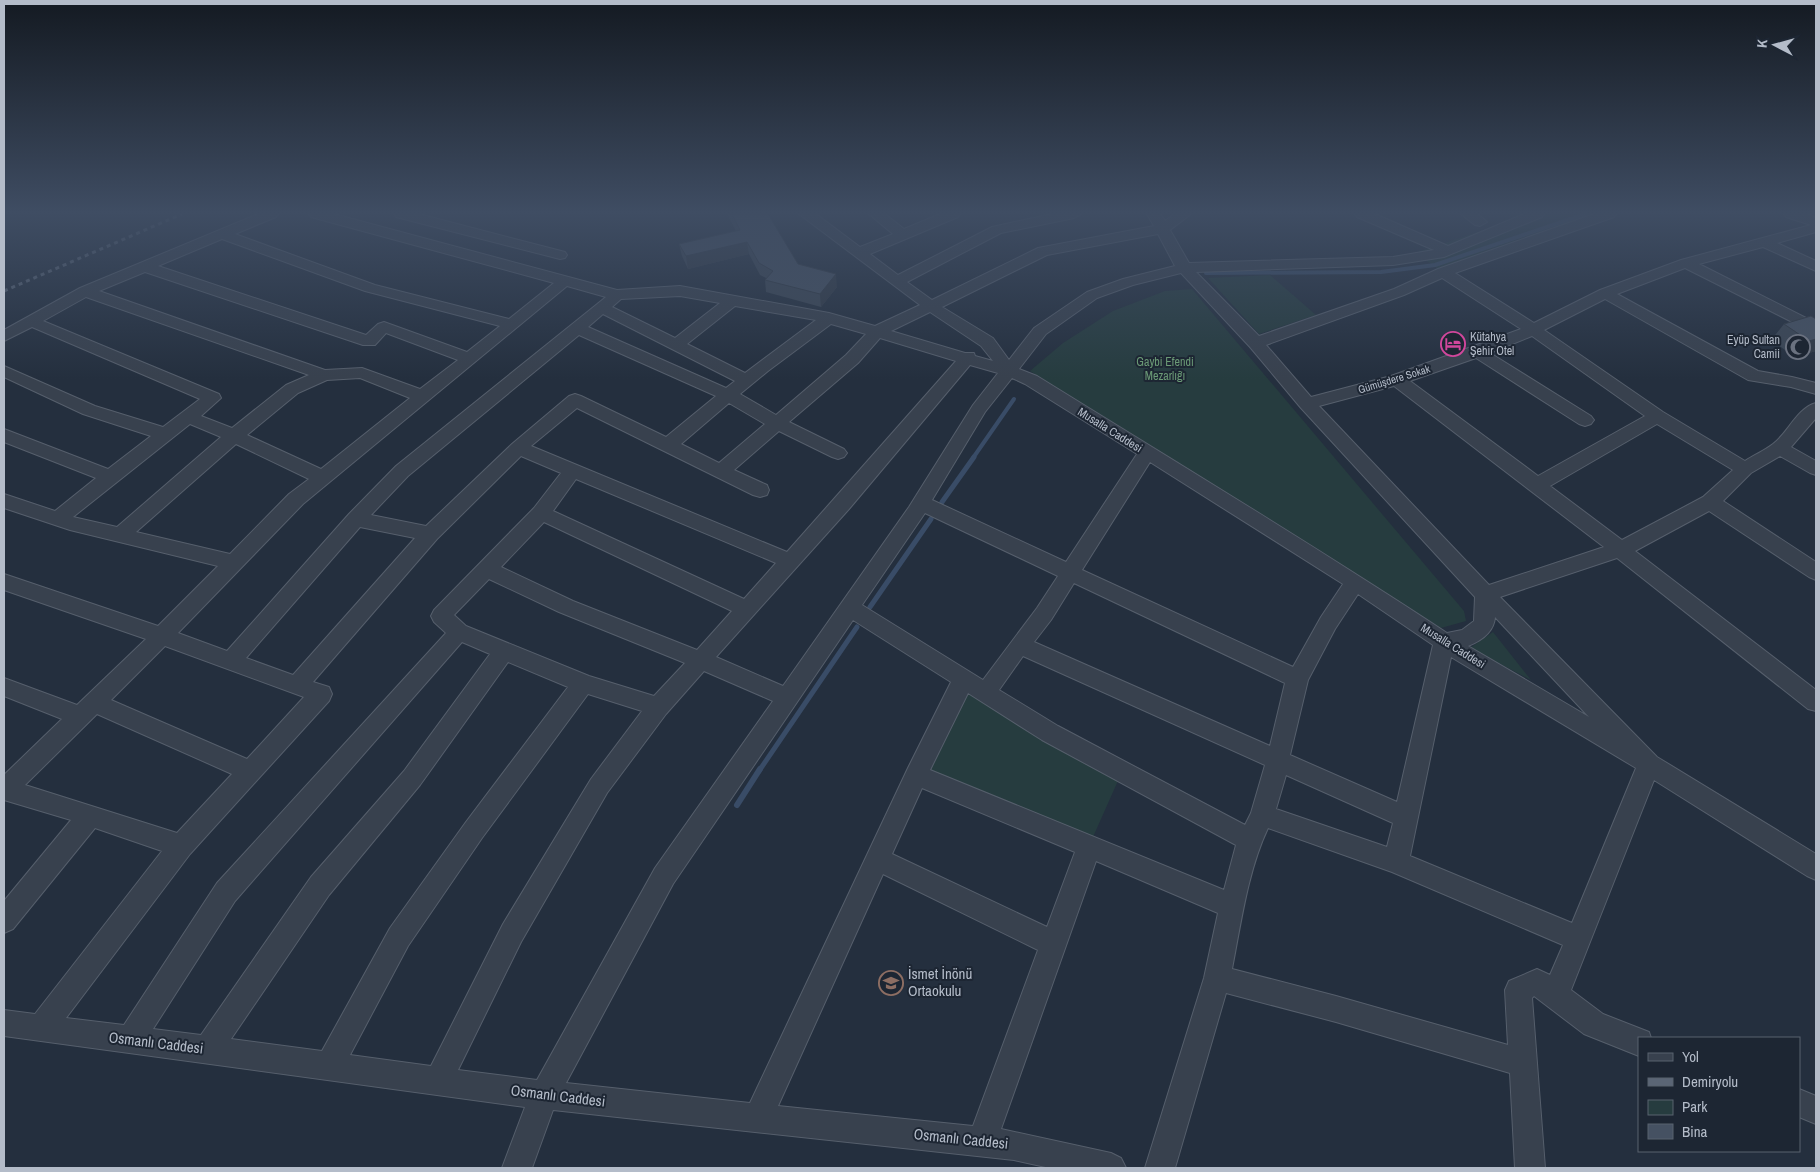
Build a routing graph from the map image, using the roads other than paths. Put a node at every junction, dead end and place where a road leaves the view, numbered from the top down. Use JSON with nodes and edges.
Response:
{"nodes":[{"id":1,"x":1184,"y":268,"type":"edge"},
{"id":2,"x":137,"y":269,"type":"edge"},
{"id":3,"x":151,"y":269,"type":"edge"},
{"id":4,"x":317,"y":269,"type":"edge"},
{"id":5,"x":523,"y":269,"type":"edge"},
{"id":6,"x":881,"y":269,"type":"edge"},
{"id":7,"x":921,"y":269,"type":"edge"},
{"id":8,"x":1007,"y":269,"type":"edge"},
{"id":9,"x":1181,"y":269,"type":"edge"},
{"id":10,"x":1452,"y":269,"type":"edge"},
{"id":11,"x":1671,"y":269,"type":"edge"},
{"id":12,"x":1697,"y":269,"type":"edge"},
{"id":13,"x":1443,"y":272,"type":"junction"},
{"id":14,"x":566,"y":280,"type":"junction"},
{"id":15,"x":897,"y":281,"type":"junction"},
{"id":16,"x":85,"y":291,"type":"junction"},
{"id":17,"x":1605,"y":293,"type":"junction"},
{"id":18,"x":617,"y":295,"type":"junction"},
{"id":19,"x":733,"y":300,"type":"junction"},
{"id":20,"x":931,"y":306,"type":"junction"},
{"id":21,"x":601,"y":307,"type":"junction"},
{"id":22,"x":829,"y":318,"type":"junction"},
{"id":23,"x":31,"y":321,"type":"junction"},
{"id":24,"x":511,"y":324,"type":"junction"},
{"id":25,"x":577,"y":328,"type":"junction"},
{"id":26,"x":1816,"y":329,"type":"edge"},
{"id":27,"x":1533,"y":330,"type":"junction"},
{"id":28,"x":878,"y":331,"type":"junction"},
{"id":29,"x":6,"y":332,"type":"edge"},
{"id":30,"x":1256,"y":343,"type":"junction"},
{"id":31,"x":676,"y":345,"type":"junction"},
{"id":32,"x":1476,"y":351,"type":"junction"},
{"id":33,"x":968,"y":357,"type":"junction"},
{"id":34,"x":469,"y":358,"type":"junction"},
{"id":35,"x":1009,"y":371,"type":"junction"},
{"id":36,"x":4,"y":372,"type":"edge"},
{"id":37,"x":324,"y":375,"type":"junction"},
{"id":38,"x":746,"y":380,"type":"junction"},
{"id":39,"x":1397,"y":380,"type":"junction"},
{"id":40,"x":1816,"y":389,"type":"edge"},
{"id":41,"x":728,"y":395,"type":"junction"},
{"id":42,"x":421,"y":396,"type":"junction"},
{"id":43,"x":1308,"y":404,"type":"junction"},
{"id":44,"x":1816,"y":410,"type":"edge"},
{"id":45,"x":1657,"y":416,"type":"junction"},
{"id":46,"x":188,"y":417,"type":"junction"},
{"id":47,"x":1585,"y":420,"type":"dead end"},
{"id":48,"x":777,"y":423,"type":"junction"},
{"id":49,"x":165,"y":434,"type":"junction"},
{"id":50,"x":4,"y":435,"type":"edge"},
{"id":51,"x":234,"y":436,"type":"junction"},
{"id":52,"x":668,"y":445,"type":"junction"},
{"id":53,"x":518,"y":448,"type":"junction"},
{"id":54,"x":1780,"y":448,"type":"junction"},
{"id":55,"x":1147,"y":452,"type":"junction"},
{"id":56,"x":838,"y":453,"type":"dead end"},
{"id":57,"x":1745,"y":469,"type":"junction"},
{"id":58,"x":1816,"y":469,"type":"edge"},
{"id":59,"x":573,"y":470,"type":"junction"},
{"id":60,"x":721,"y":471,"type":"junction"},
{"id":61,"x":110,"y":477,"type":"junction"},
{"id":62,"x":322,"y":477,"type":"junction"},
{"id":63,"x":1537,"y":485,"type":"junction"},
{"id":64,"x":760,"y":490,"type":"dead end"},
{"id":65,"x":4,"y":501,"type":"edge"},
{"id":66,"x":1710,"y":502,"type":"junction"},
{"id":67,"x":921,"y":503,"type":"junction"},
{"id":68,"x":541,"y":513,"type":"junction"},
{"id":69,"x":57,"y":519,"type":"junction"},
{"id":70,"x":356,"y":519,"type":"junction"},
{"id":71,"x":430,"y":534,"type":"junction"},
{"id":72,"x":120,"y":535,"type":"junction"},
{"id":73,"x":1619,"y":550,"type":"junction"},
{"id":74,"x":790,"y":561,"type":"junction"},
{"id":75,"x":234,"y":562,"type":"junction"},
{"id":76,"x":488,"y":569,"type":"junction"},
{"id":77,"x":1070,"y":572,"type":"junction"},
{"id":78,"x":1816,"y":572,"type":"edge"},
{"id":79,"x":4,"y":582,"type":"edge"},
{"id":80,"x":1356,"y":582,"type":"junction"},
{"id":81,"x":1485,"y":594,"type":"junction"},
{"id":82,"x":747,"y":608,"type":"junction"},
{"id":83,"x":850,"y":608,"type":"junction"},
{"id":84,"x":459,"y":632,"type":"junction"},
{"id":85,"x":162,"y":636,"type":"junction"},
{"id":86,"x":1444,"y":642,"type":"junction"},
{"id":87,"x":1019,"y":645,"type":"junction"},
{"id":88,"x":504,"y":651,"type":"junction"},
{"id":89,"x":700,"y":660,"type":"junction"},
{"id":90,"x":230,"y":662,"type":"junction"},
{"id":91,"x":964,"y":679,"type":"junction"},
{"id":92,"x":1297,"y":679,"type":"junction"},
{"id":93,"x":584,"y":684,"type":"junction"},
{"id":94,"x":297,"y":685,"type":"junction"},
{"id":95,"x":4,"y":687,"type":"edge"},
{"id":96,"x":986,"y":692,"type":"junction"},
{"id":97,"x":788,"y":698,"type":"junction"},
{"id":98,"x":1816,"y":702,"type":"edge"},
{"id":99,"x":658,"y":707,"type":"junction"},
{"id":100,"x":87,"y":709,"type":"junction"},
{"id":101,"x":1278,"y":759,"type":"junction"},
{"id":102,"x":1649,"y":764,"type":"junction"},
{"id":103,"x":250,"y":771,"type":"junction"},
{"id":104,"x":916,"y":775,"type":"junction"},
{"id":105,"x":4,"y":789,"type":"edge"},
{"id":106,"x":90,"y":815,"type":"junction"},
{"id":107,"x":1262,"y":815,"type":"junction"},
{"id":108,"x":1406,"y":817,"type":"junction"},
{"id":109,"x":1250,"y":840,"type":"junction"},
{"id":110,"x":181,"y":846,"type":"junction"},
{"id":111,"x":1089,"y":846,"type":"junction"},
{"id":112,"x":877,"y":859,"type":"junction"},
{"id":113,"x":1396,"y":862,"type":"junction"},
{"id":114,"x":1816,"y":868,"type":"edge"},
{"id":115,"x":1232,"y":906,"type":"junction"},
{"id":116,"x":4,"y":920,"type":"edge"},
{"id":117,"x":1578,"y":939,"type":"junction"},
{"id":118,"x":1053,"y":944,"type":"junction"},
{"id":119,"x":1217,"y":978,"type":"junction"},
{"id":120,"x":1556,"y":996,"type":"junction"},
{"id":121,"x":4,"y":1023,"type":"edge"},
{"id":122,"x":41,"y":1028,"type":"junction"},
{"id":123,"x":130,"y":1040,"type":"junction"},
{"id":124,"x":1638,"y":1042,"type":"edge"},
{"id":125,"x":207,"y":1050,"type":"junction"},
{"id":126,"x":1523,"y":1063,"type":"junction"},
{"id":127,"x":329,"y":1066,"type":"junction"},
{"id":128,"x":438,"y":1081,"type":"junction"},
{"id":129,"x":544,"y":1095,"type":"junction"},
{"id":130,"x":1800,"y":1103,"type":"edge"},
{"id":131,"x":1816,"y":1110,"type":"edge"},
{"id":132,"x":758,"y":1118,"type":"junction"},
{"id":133,"x":982,"y":1141,"type":"junction"},
{"id":134,"x":1050,"y":1161,"type":"edge"},
{"id":135,"x":517,"y":1168,"type":"edge"},
{"id":136,"x":1112,"y":1168,"type":"edge"},
{"id":137,"x":1160,"y":1168,"type":"edge"},
{"id":138,"x":1530,"y":1168,"type":"edge"}],
"edges":[{"from":1,"to":30,"type":"street"},
{"from":2,"to":16,"type":"street"},
{"from":3,"to":34,"type":"street"},
{"from":4,"to":24,"type":"street"},
{"from":5,"to":14,"type":"street","name":"Musalla Caddesi"},
{"from":6,"to":15,"type":"street"},
{"from":7,"to":15,"type":"street"},
{"from":8,"to":20,"type":"street"},
{"from":9,"to":35,"type":"street"},
{"from":10,"to":13,"type":"street"},
{"from":11,"to":17,"type":"street","name":"Gümüşdere Sokak"},
{"from":12,"to":26,"type":"street"},
{"from":13,"to":27,"type":"street"},
{"from":13,"to":30,"type":"street"},
{"from":14,"to":18,"type":"street","name":"Musalla Caddesi"},
{"from":14,"to":24,"type":"street"},
{"from":15,"to":20,"type":"street"},
{"from":16,"to":23,"type":"street"},
{"from":16,"to":37,"type":"street"},
{"from":17,"to":27,"type":"street","name":"Gümüşdere Sokak"},
{"from":17,"to":40,"type":"street"},
{"from":18,"to":19,"type":"street","name":"Musalla Caddesi"},
{"from":18,"to":21,"type":"street"},
{"from":19,"to":22,"type":"street","name":"Musalla Caddesi"},
{"from":19,"to":31,"type":"street"},
{"from":20,"to":28,"type":"street"},
{"from":20,"to":35,"type":"street"},
{"from":21,"to":25,"type":"street"},
{"from":21,"to":31,"type":"street"},
{"from":22,"to":28,"type":"street","name":"Musalla Caddesi"},
{"from":22,"to":38,"type":"street"},
{"from":23,"to":29,"type":"street"},
{"from":23,"to":46,"type":"street"},
{"from":24,"to":34,"type":"street"},
{"from":25,"to":41,"type":"street"},
{"from":25,"to":70,"type":"street"},
{"from":27,"to":32,"type":"street","name":"Gümüşdere Sokak"},
{"from":27,"to":45,"type":"street"},
{"from":28,"to":33,"type":"street","name":"Musalla Caddesi"},
{"from":28,"to":48,"type":"street"},
{"from":30,"to":43,"type":"street"},
{"from":31,"to":38,"type":"street"},
{"from":32,"to":39,"type":"street","name":"Gümüşdere Sokak"},
{"from":32,"to":47,"type":"street"},
{"from":33,"to":35,"type":"street","name":"Musalla Caddesi"},
{"from":33,"to":74,"type":"street"},
{"from":34,"to":42,"type":"street"},
{"from":35,"to":55,"type":"street","name":"Musalla Caddesi"},
{"from":35,"to":67,"type":"street"},
{"from":36,"to":49,"type":"street"},
{"from":37,"to":42,"type":"street"},
{"from":37,"to":51,"type":"street"},
{"from":38,"to":41,"type":"street"},
{"from":39,"to":43,"type":"street","name":"Gümüşdere Sokak"},
{"from":39,"to":63,"type":"street"},
{"from":41,"to":48,"type":"street"},
{"from":41,"to":52,"type":"street"},
{"from":42,"to":62,"type":"street"},
{"from":43,"to":81,"type":"street"},
{"from":44,"to":54,"type":"street"},
{"from":45,"to":57,"type":"street"},
{"from":45,"to":63,"type":"street"},
{"from":46,"to":49,"type":"street"},
{"from":46,"to":51,"type":"street"},
{"from":48,"to":56,"type":"street"},
{"from":48,"to":60,"type":"street"},
{"from":49,"to":61,"type":"street"},
{"from":50,"to":61,"type":"street"},
{"from":51,"to":62,"type":"street"},
{"from":51,"to":72,"type":"street"},
{"from":52,"to":53,"type":"street"},
{"from":52,"to":60,"type":"street"},
{"from":53,"to":59,"type":"street"},
{"from":53,"to":71,"type":"street"},
{"from":54,"to":57,"type":"street"},
{"from":54,"to":58,"type":"street"},
{"from":55,"to":77,"type":"street"},
{"from":55,"to":80,"type":"street","name":"Musalla Caddesi"},
{"from":57,"to":66,"type":"street"},
{"from":59,"to":68,"type":"street"},
{"from":59,"to":74,"type":"street"},
{"from":60,"to":64,"type":"street"},
{"from":61,"to":69,"type":"street"},
{"from":62,"to":75,"type":"street"},
{"from":63,"to":73,"type":"street"},
{"from":65,"to":69,"type":"street"},
{"from":66,"to":73,"type":"street"},
{"from":66,"to":78,"type":"street"},
{"from":67,"to":77,"type":"street"},
{"from":67,"to":83,"type":"street"},
{"from":68,"to":76,"type":"street"},
{"from":68,"to":82,"type":"street"},
{"from":69,"to":72,"type":"street"},
{"from":70,"to":71,"type":"street"},
{"from":70,"to":90,"type":"street"},
{"from":71,"to":94,"type":"street"},
{"from":72,"to":75,"type":"street"},
{"from":73,"to":81,"type":"street"},
{"from":73,"to":98,"type":"street"},
{"from":74,"to":82,"type":"street"},
{"from":75,"to":85,"type":"street"},
{"from":76,"to":84,"type":"street"},
{"from":76,"to":89,"type":"street"},
{"from":77,"to":87,"type":"street"},
{"from":77,"to":92,"type":"street"},
{"from":79,"to":85,"type":"street"},
{"from":80,"to":86,"type":"street","name":"Musalla Caddesi"},
{"from":80,"to":92,"type":"street"},
{"from":81,"to":86,"type":"street"},
{"from":81,"to":102,"type":"street"},
{"from":82,"to":89,"type":"street"},
{"from":83,"to":91,"type":"street"},
{"from":83,"to":97,"type":"street"},
{"from":84,"to":88,"type":"street"},
{"from":84,"to":123,"type":"street"},
{"from":85,"to":90,"type":"street"},
{"from":85,"to":100,"type":"street"},
{"from":86,"to":102,"type":"street","name":"Musalla Caddesi"},
{"from":86,"to":108,"type":"street"},
{"from":87,"to":96,"type":"street"},
{"from":87,"to":101,"type":"street"},
{"from":88,"to":93,"type":"street"},
{"from":88,"to":125,"type":"street"},
{"from":89,"to":97,"type":"street"},
{"from":89,"to":99,"type":"street"},
{"from":90,"to":94,"type":"street"},
{"from":91,"to":96,"type":"street"},
{"from":91,"to":104,"type":"street"},
{"from":92,"to":101,"type":"street"},
{"from":93,"to":99,"type":"street"},
{"from":93,"to":127,"type":"street"},
{"from":94,"to":103,"type":"street"},
{"from":95,"to":100,"type":"street"},
{"from":96,"to":109,"type":"street"},
{"from":97,"to":129,"type":"street"},
{"from":99,"to":128,"type":"street"},
{"from":100,"to":103,"type":"street"},
{"from":100,"to":105,"type":"street"},
{"from":101,"to":107,"type":"street"},
{"from":101,"to":108,"type":"street"},
{"from":102,"to":114,"type":"street","name":"Musalla Caddesi"},
{"from":102,"to":117,"type":"street"},
{"from":103,"to":110,"type":"street"},
{"from":104,"to":111,"type":"street"},
{"from":104,"to":112,"type":"street"},
{"from":105,"to":106,"type":"street"},
{"from":106,"to":110,"type":"street"},
{"from":106,"to":116,"type":"street"},
{"from":107,"to":109,"type":"street"},
{"from":107,"to":113,"type":"street"},
{"from":108,"to":113,"type":"street"},
{"from":109,"to":115,"type":"street"},
{"from":110,"to":122,"type":"street"},
{"from":111,"to":115,"type":"street"},
{"from":111,"to":118,"type":"street"},
{"from":112,"to":118,"type":"street"},
{"from":112,"to":132,"type":"street"},
{"from":113,"to":117,"type":"street"},
{"from":115,"to":119,"type":"street"},
{"from":117,"to":120,"type":"street"},
{"from":118,"to":133,"type":"street"},
{"from":119,"to":126,"type":"street"},
{"from":119,"to":137,"type":"street"},
{"from":120,"to":124,"type":"street"},
{"from":120,"to":126,"type":"street"},
{"from":121,"to":122,"type":"street","name":"Osmanlı Caddesi"},
{"from":122,"to":123,"type":"street","name":"Osmanlı Caddesi"},
{"from":123,"to":125,"type":"street","name":"Osmanlı Caddesi"},
{"from":125,"to":127,"type":"street","name":"Osmanlı Caddesi"},
{"from":126,"to":138,"type":"street"},
{"from":127,"to":128,"type":"street","name":"Osmanlı Caddesi"},
{"from":128,"to":129,"type":"street","name":"Osmanlı Caddesi"},
{"from":129,"to":132,"type":"street","name":"Osmanlı Caddesi"},
{"from":129,"to":135,"type":"street"},
{"from":130,"to":131,"type":"street"},
{"from":132,"to":133,"type":"street","name":"Osmanlı Caddesi"},
{"from":133,"to":134,"type":"street","name":"Osmanlı Caddesi"},
{"from":134,"to":136,"type":"street","name":"Osmanlı Caddesi"}]}
